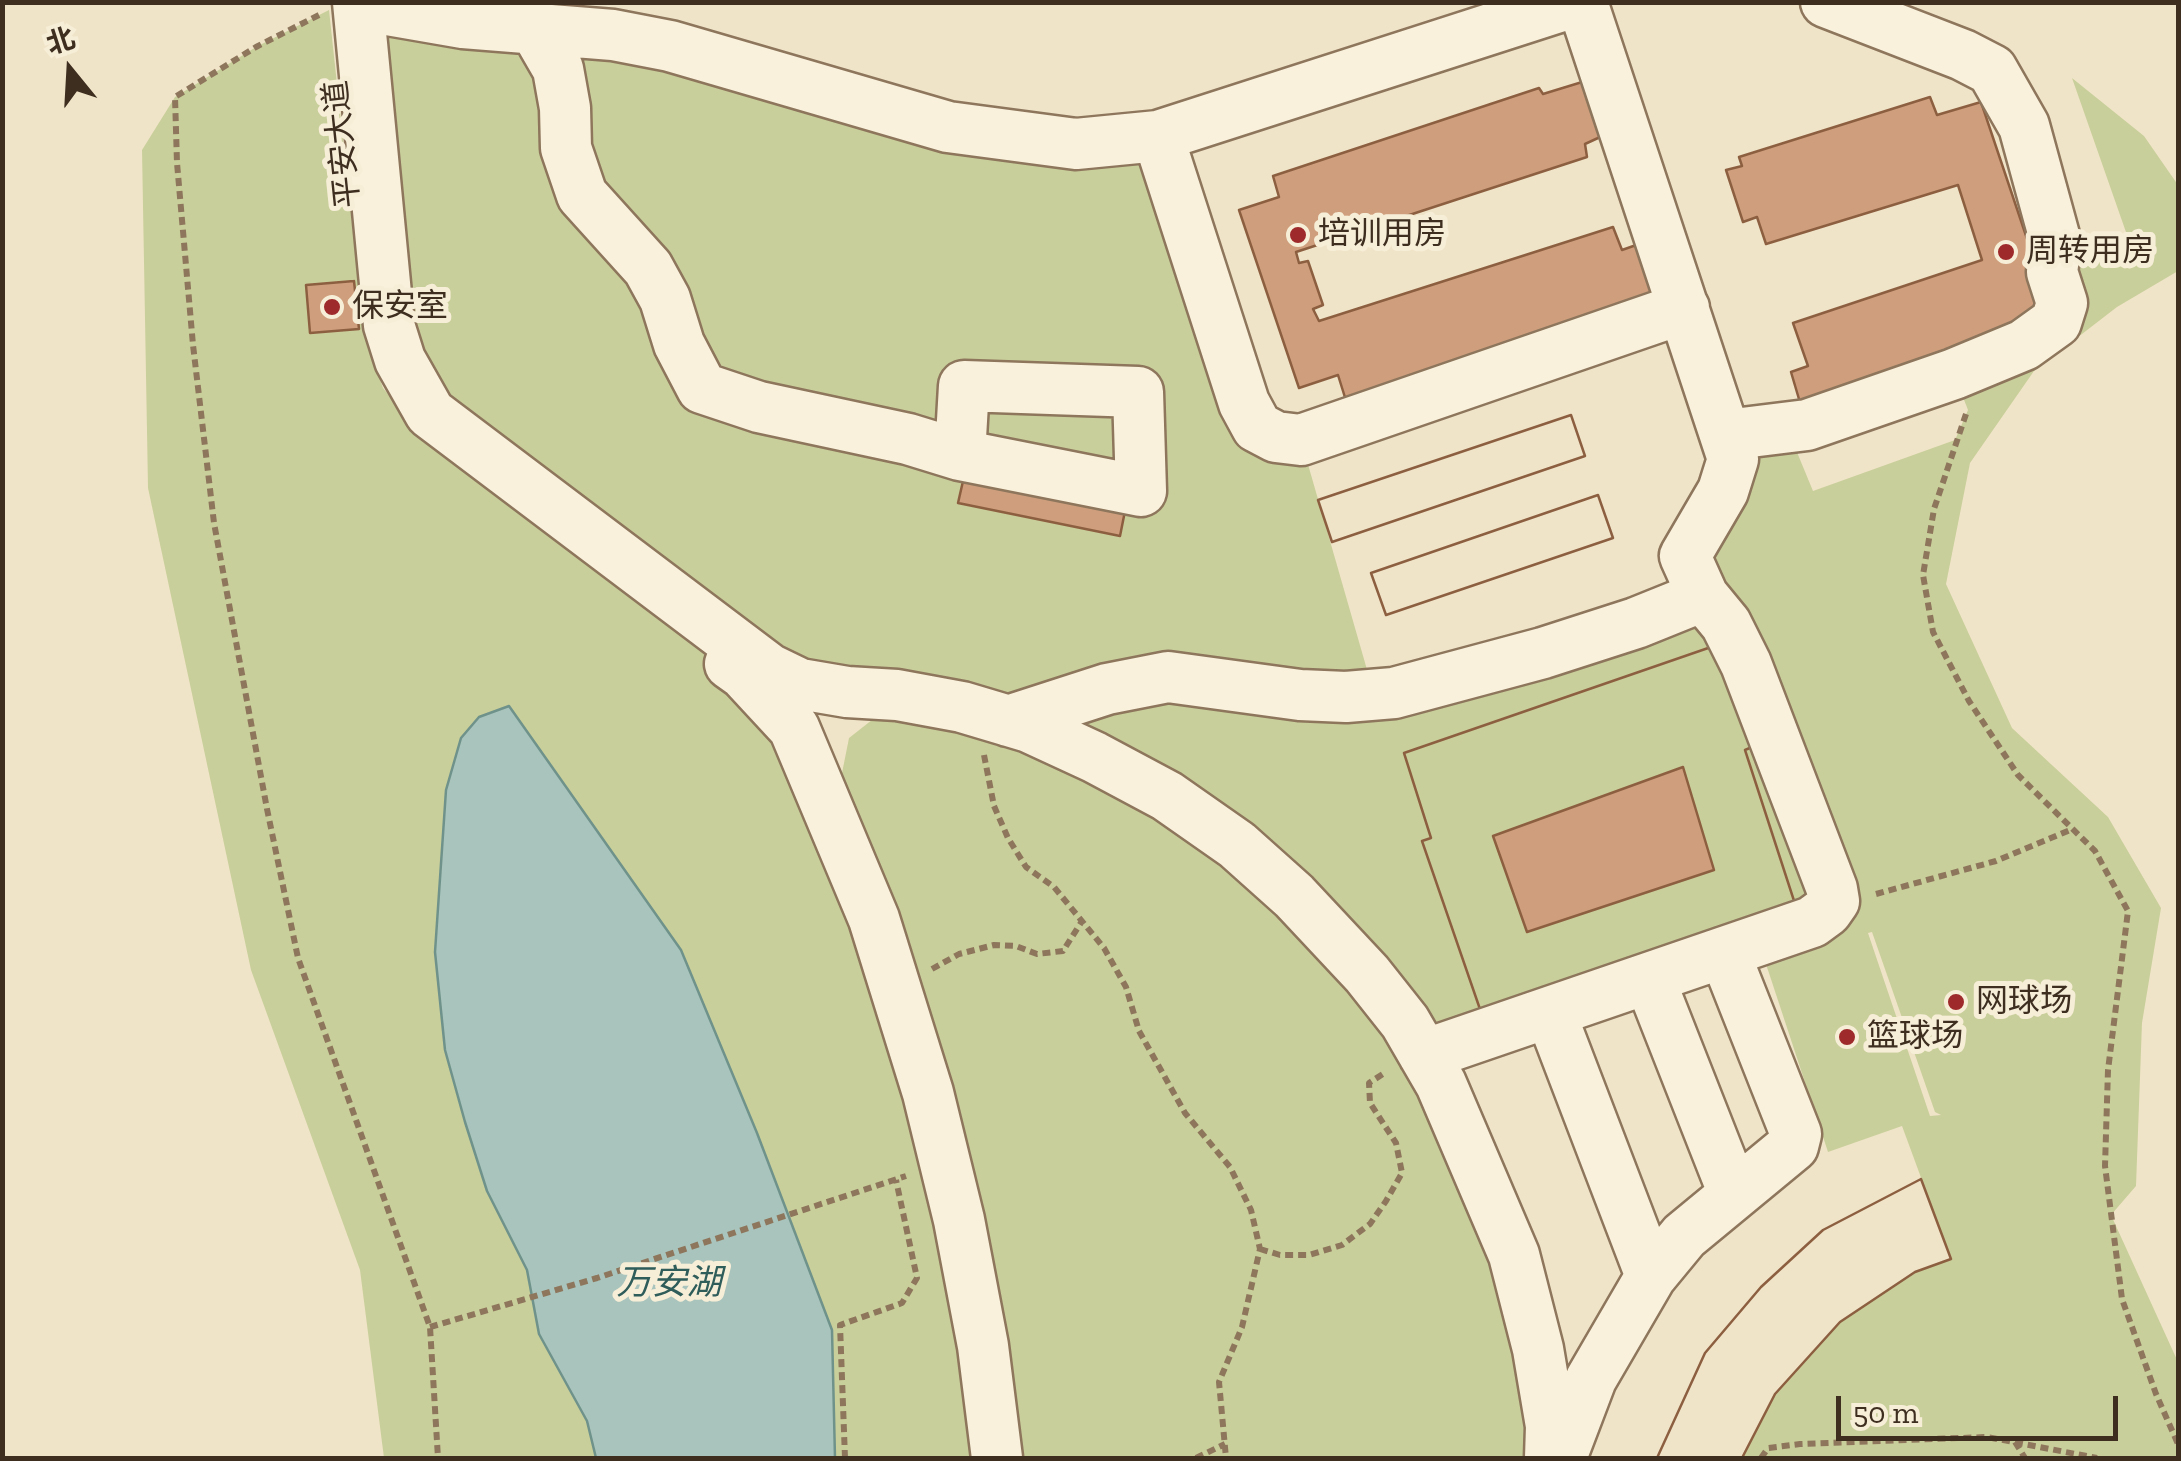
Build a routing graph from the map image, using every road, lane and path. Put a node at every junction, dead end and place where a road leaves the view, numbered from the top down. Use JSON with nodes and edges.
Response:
{"nodes":[{"id":1,"x":1574,"y":2,"type":"edge"},
{"id":2,"x":1582,"y":2,"type":"edge"},
{"id":3,"x":1826,"y":2,"type":"edge"},
{"id":4,"x":344,"y":5,"type":"edge"},
{"id":5,"x":536,"y":31,"type":"junction"},
{"id":6,"x":1158,"y":136,"type":"junction"},
{"id":7,"x":372,"y":284,"type":"junction"},
{"id":8,"x":1684,"y":308,"type":"junction"},
{"id":9,"x":1954,"y":374,"type":"junction"},
{"id":10,"x":1726,"y":435,"type":"junction"},
{"id":11,"x":960,"y":455,"type":"dead end"},
{"id":12,"x":1702,"y":596,"type":"junction"},
{"id":13,"x":994,"y":717,"type":"junction"},
{"id":14,"x":2070,"y":830,"type":"junction"},
{"id":15,"x":1827,"y":911,"type":"junction"},
{"id":16,"x":1082,"y":921,"type":"junction"},
{"id":17,"x":1724,"y":952,"type":"junction"},
{"id":18,"x":1649,"y":978,"type":"junction"},
{"id":19,"x":894,"y":987,"type":"junction"},
{"id":20,"x":1550,"y":1012,"type":"junction"},
{"id":21,"x":1424,"y":1055,"type":"junction"},
{"id":22,"x":945,"y":1163,"type":"junction"},
{"id":23,"x":896,"y":1180,"type":"junction"},
{"id":24,"x":1734,"y":1194,"type":"junction"},
{"id":25,"x":1260,"y":1249,"type":"junction"},
{"id":26,"x":1651,"y":1276,"type":"junction"},
{"id":27,"x":430,"y":1327,"type":"junction"},
{"id":28,"x":2014,"y":1441,"type":"junction"},
{"id":29,"x":1224,"y":1444,"type":"junction"},
{"id":30,"x":2178,"y":1444,"type":"edge"},
{"id":31,"x":438,"y":1458,"type":"edge"},
{"id":32,"x":845,"y":1458,"type":"edge"},
{"id":33,"x":998,"y":1458,"type":"edge"},
{"id":34,"x":1196,"y":1458,"type":"edge"},
{"id":35,"x":1226,"y":1458,"type":"edge"},
{"id":36,"x":1550,"y":1458,"type":"edge"},
{"id":37,"x":1561,"y":1458,"type":"edge"},
{"id":38,"x":1761,"y":1458,"type":"edge"},
{"id":39,"x":2025,"y":1458,"type":"edge"},
{"id":40,"x":2097,"y":1458,"type":"edge"}],
"edges":[{"from":1,"to":6,"type":"street"},
{"from":2,"to":8,"type":"street"},
{"from":3,"to":9,"type":"street"},
{"from":4,"to":5,"type":"street"},
{"from":4,"to":7,"type":"street","name":"平安大道"},
{"from":4,"to":27,"type":"path"},
{"from":5,"to":6,"type":"street"},
{"from":5,"to":11,"type":"street"},
{"from":6,"to":8,"type":"street"},
{"from":7,"to":13,"type":"street"},
{"from":7,"to":19,"type":"street"},
{"from":8,"to":10,"type":"street"},
{"from":9,"to":10,"type":"street"},
{"from":9,"to":14,"type":"path"},
{"from":10,"to":12,"type":"street"},
{"from":12,"to":13,"type":"street"},
{"from":12,"to":15,"type":"street"},
{"from":13,"to":16,"type":"path"},
{"from":13,"to":21,"type":"street"},
{"from":14,"to":15,"type":"path"},
{"from":14,"to":30,"type":"path"},
{"from":15,"to":17,"type":"street"},
{"from":16,"to":19,"type":"path"},
{"from":16,"to":25,"type":"path"},
{"from":17,"to":18,"type":"street"},
{"from":17,"to":24,"type":"street"},
{"from":18,"to":20,"type":"street"},
{"from":18,"to":24,"type":"street"},
{"from":19,"to":22,"type":"street"},
{"from":20,"to":21,"type":"street"},
{"from":20,"to":26,"type":"street"},
{"from":21,"to":25,"type":"path"},
{"from":21,"to":36,"type":"street"},
{"from":22,"to":23,"type":"path"},
{"from":22,"to":33,"type":"street"},
{"from":23,"to":27,"type":"path"},
{"from":23,"to":32,"type":"path"},
{"from":24,"to":26,"type":"street"},
{"from":25,"to":29,"type":"path"},
{"from":26,"to":37,"type":"street"},
{"from":27,"to":31,"type":"path"},
{"from":28,"to":38,"type":"path"},
{"from":28,"to":39,"type":"path"},
{"from":28,"to":40,"type":"path"},
{"from":29,"to":34,"type":"path"},
{"from":29,"to":35,"type":"path"}]}
